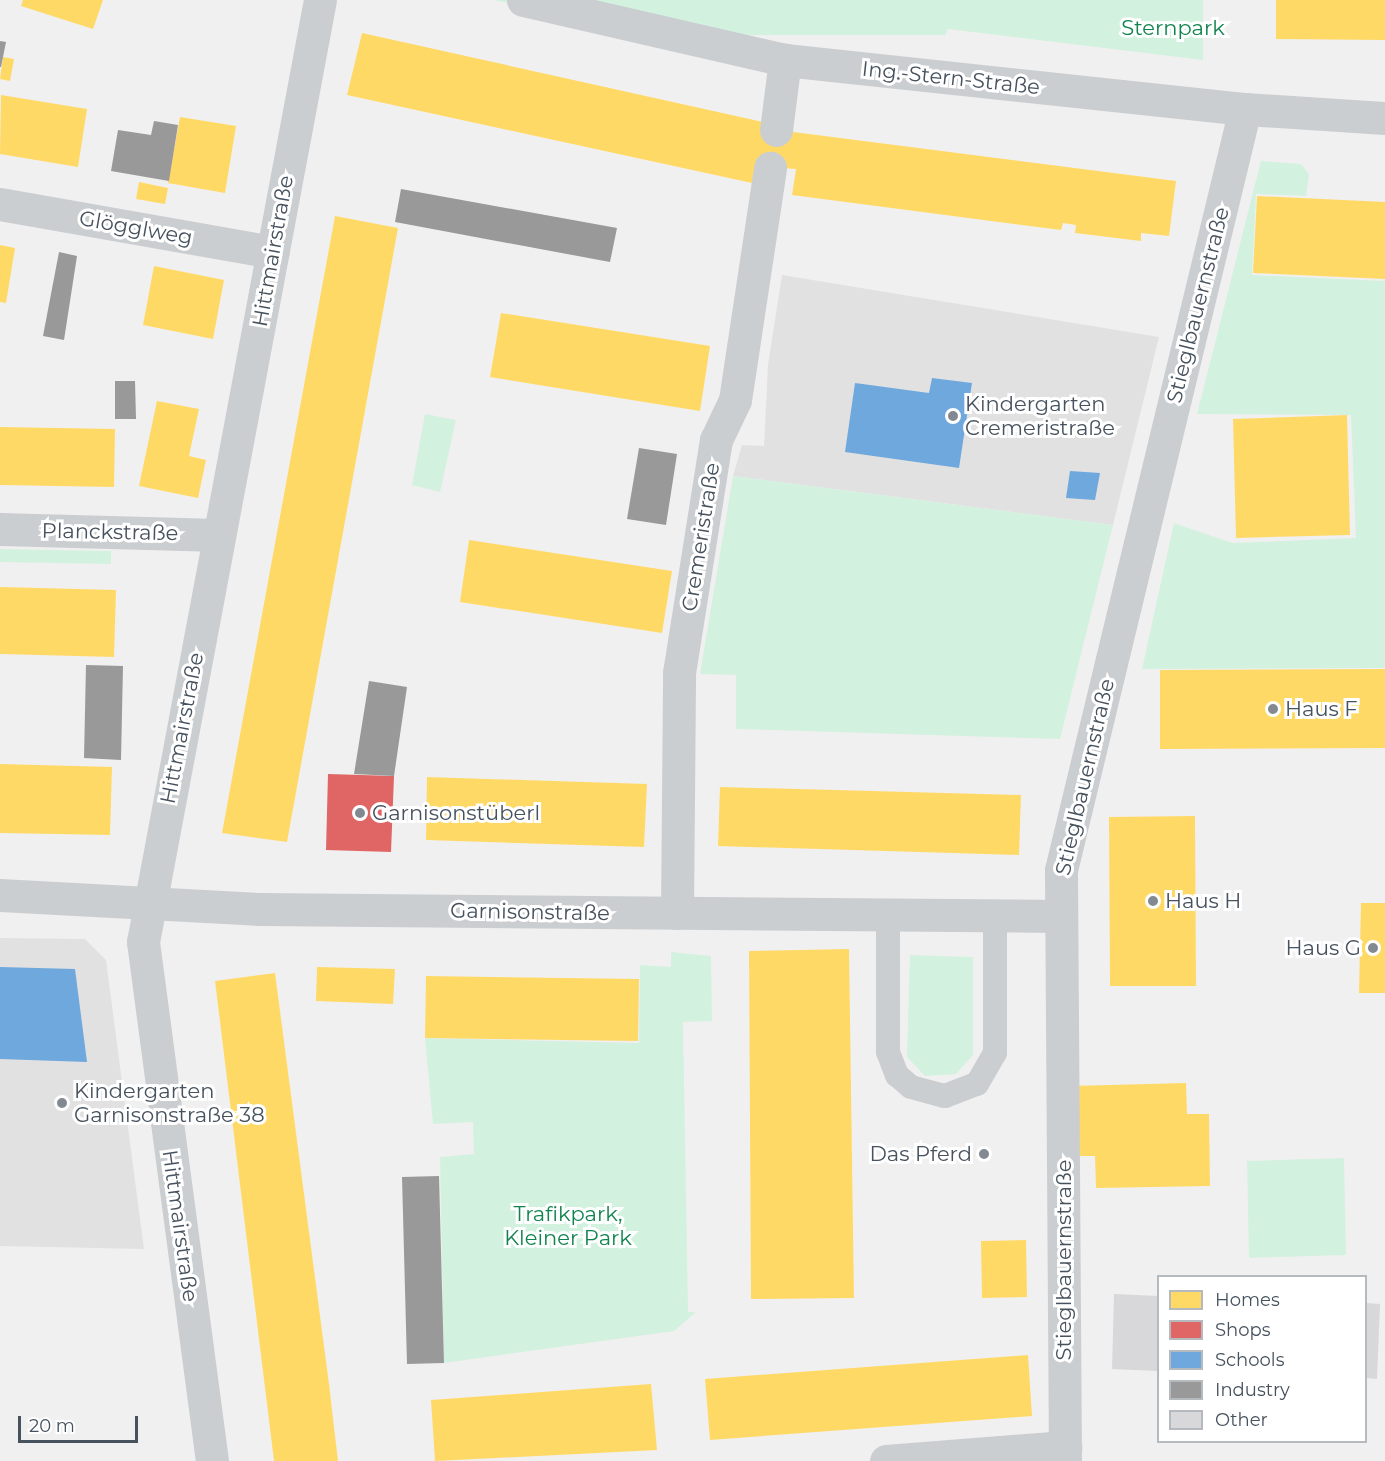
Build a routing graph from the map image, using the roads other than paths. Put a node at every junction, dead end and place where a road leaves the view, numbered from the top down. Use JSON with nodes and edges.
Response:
{"nodes":[{"id":1,"x":320,"y":0,"type":"edge"},
{"id":2,"x":523,"y":0,"type":"edge"},
{"id":3,"x":786,"y":60,"type":"junction"},
{"id":4,"x":1245,"y":109,"type":"junction"},
{"id":5,"x":1385,"y":118,"type":"edge"},
{"id":6,"x":776,"y":130,"type":"dead end"},
{"id":7,"x":770,"y":168,"type":"dead end"},
{"id":8,"x":0,"y":204,"type":"edge"},
{"id":9,"x":273,"y":252,"type":"junction"},
{"id":10,"x":0,"y":530,"type":"edge"},
{"id":11,"x":219,"y":535,"type":"junction"},
{"id":12,"x":0,"y":895,"type":"edge"},
{"id":13,"x":148,"y":901,"type":"junction"},
{"id":14,"x":677,"y":913,"type":"junction"},
{"id":15,"x":995,"y":915,"type":"junction"},
{"id":16,"x":888,"y":916,"type":"junction"},
{"id":17,"x":1061,"y":916,"type":"junction"},
{"id":18,"x":1065,"y":1454,"type":"edge"},
{"id":19,"x":212,"y":1461,"type":"edge"},
{"id":20,"x":886,"y":1461,"type":"edge"}],
"edges":[{"from":1,"to":9,"type":"street","name":"Hittmairstraße"},
{"from":2,"to":3,"type":"street","name":"Ing.-Stern-Straße"},
{"from":3,"to":4,"type":"street","name":"Ing.-Stern-Straße"},
{"from":3,"to":6,"type":"street"},
{"from":4,"to":5,"type":"street","name":"Ing.-Stern-Straße"},
{"from":4,"to":17,"type":"street","name":"Stieglbauernstraße"},
{"from":7,"to":14,"type":"street","name":"Cremeristraße"},
{"from":8,"to":9,"type":"street","name":"Glögglweg"},
{"from":9,"to":11,"type":"street","name":"Hittmairstraße"},
{"from":10,"to":11,"type":"street","name":"Planckstraße"},
{"from":11,"to":13,"type":"street","name":"Hittmairstraße"},
{"from":12,"to":13,"type":"street","name":"Garnisonstraße"},
{"from":13,"to":14,"type":"street","name":"Garnisonstraße"},
{"from":13,"to":19,"type":"street","name":"Hittmairstraße"},
{"from":14,"to":16,"type":"street","name":"Garnisonstraße"},
{"from":15,"to":16,"type":"street","name":"Garnisonstraße"},
{"from":15,"to":16,"type":"lane"},
{"from":15,"to":17,"type":"street","name":"Garnisonstraße"},
{"from":17,"to":18,"type":"street","name":"Stieglbauernstraße"},
{"from":18,"to":20,"type":"street"}]}
